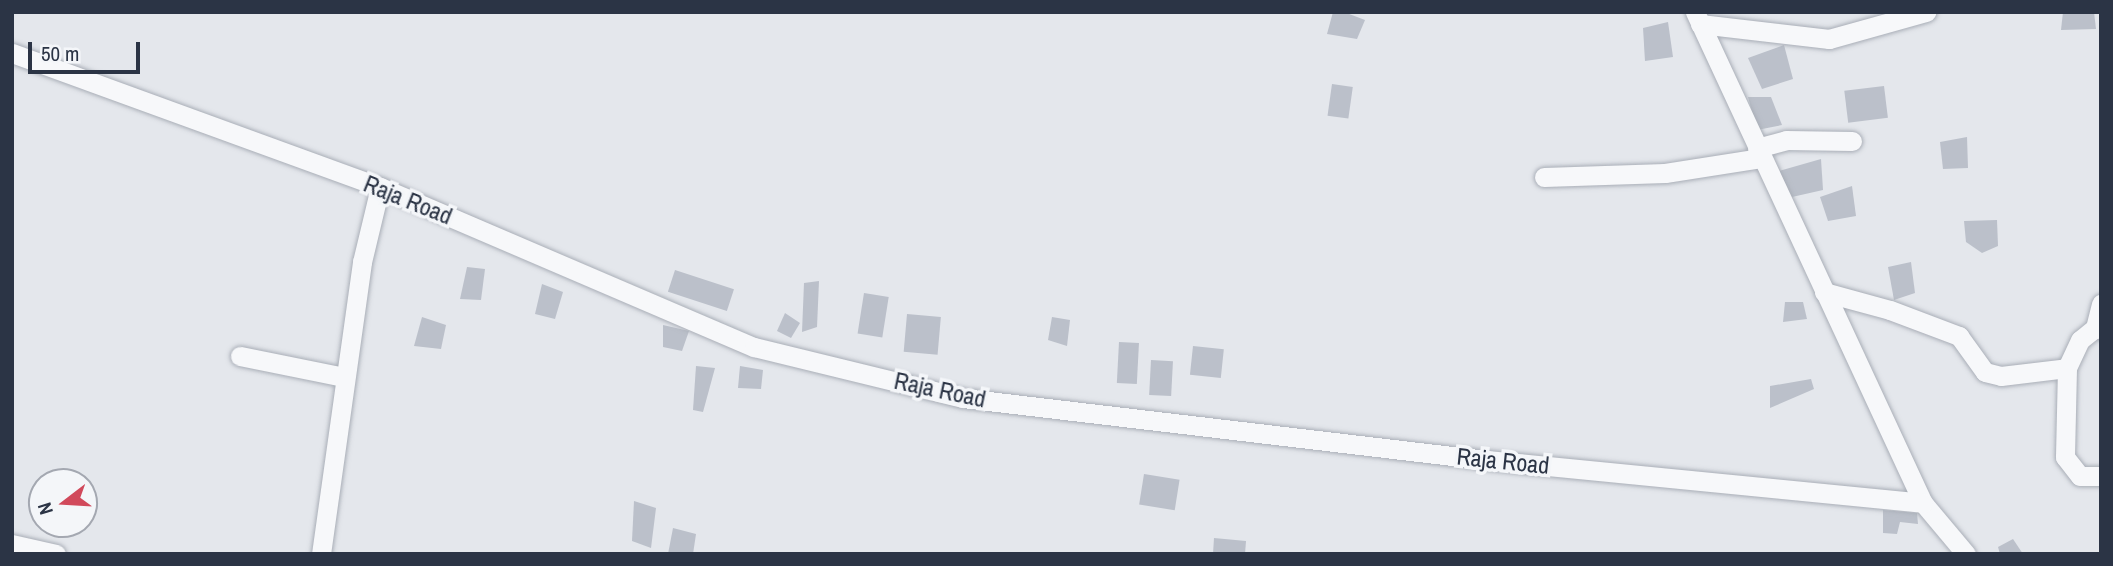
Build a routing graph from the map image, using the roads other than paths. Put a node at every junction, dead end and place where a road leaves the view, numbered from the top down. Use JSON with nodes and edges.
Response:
{"nodes":[{"id":1,"x":1926,"y":12,"type":"edge"},
{"id":2,"x":1698,"y":18,"type":"edge"},
{"id":3,"x":1877,"y":20,"type":"edge"},
{"id":4,"x":12,"y":53,"type":"edge"},
{"id":5,"x":1852,"y":141,"type":"dead end"},
{"id":6,"x":1759,"y":153,"type":"junction"},
{"id":7,"x":1544,"y":177,"type":"dead end"},
{"id":8,"x":380,"y":187,"type":"junction"},
{"id":9,"x":1824,"y":292,"type":"junction"},
{"id":10,"x":2101,"y":304,"type":"edge"},
{"id":11,"x":2098,"y":328,"type":"edge"},
{"id":12,"x":240,"y":356,"type":"dead end"},
{"id":13,"x":2067,"y":368,"type":"junction"},
{"id":14,"x":344,"y":377,"type":"junction"},
{"id":15,"x":2101,"y":476,"type":"edge"},
{"id":16,"x":1923,"y":503,"type":"junction"},
{"id":17,"x":12,"y":544,"type":"edge"},
{"id":18,"x":48,"y":553,"type":"edge"},
{"id":19,"x":321,"y":554,"type":"edge"},
{"id":20,"x":1966,"y":554,"type":"edge"}],
"edges":[{"from":1,"to":3,"type":"street"},
{"from":2,"to":3,"type":"street"},
{"from":2,"to":6,"type":"street"},
{"from":4,"to":8,"type":"street","name":"Raja Road"},
{"from":5,"to":6,"type":"street"},
{"from":6,"to":7,"type":"street"},
{"from":6,"to":9,"type":"street"},
{"from":8,"to":14,"type":"street"},
{"from":8,"to":16,"type":"street","name":"Raja Road"},
{"from":9,"to":13,"type":"street"},
{"from":9,"to":16,"type":"street"},
{"from":10,"to":11,"type":"street"},
{"from":11,"to":13,"type":"street"},
{"from":12,"to":14,"type":"street"},
{"from":13,"to":15,"type":"street"},
{"from":14,"to":19,"type":"street"},
{"from":16,"to":20,"type":"street"},
{"from":17,"to":18,"type":"street"}]}
